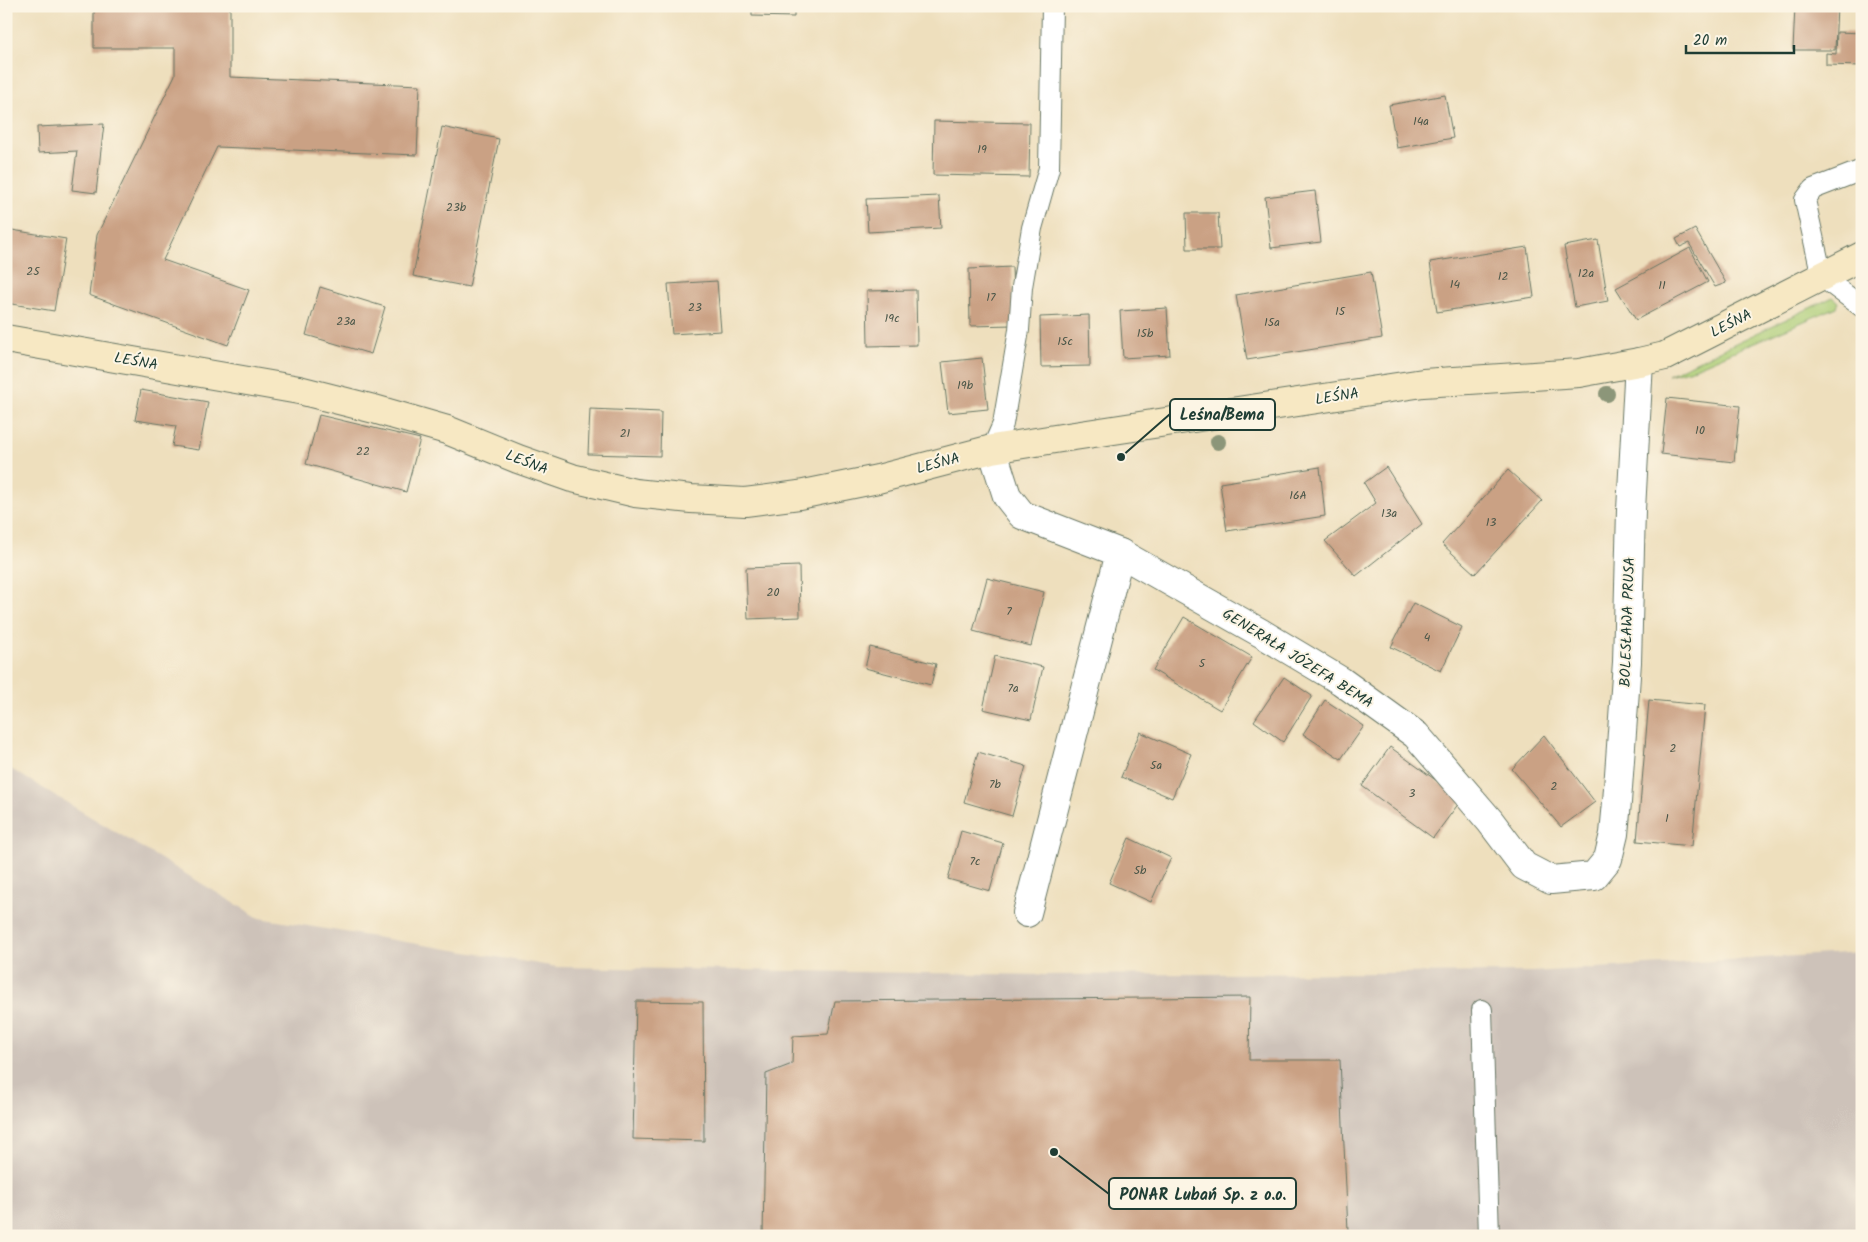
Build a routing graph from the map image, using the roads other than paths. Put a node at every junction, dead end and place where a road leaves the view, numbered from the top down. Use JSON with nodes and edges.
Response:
{"nodes":[{"id":1,"x":1052,"y":6,"type":"edge"},
{"id":2,"x":1862,"y":170,"type":"edge"},
{"id":3,"x":1862,"y":256,"type":"edge"},
{"id":4,"x":1822,"y":277,"type":"junction"},
{"id":5,"x":1862,"y":307,"type":"edge"},
{"id":6,"x":6,"y":339,"type":"edge"},
{"id":7,"x":1639,"y":362,"type":"junction"},
{"id":8,"x":992,"y":449,"type":"junction"},
{"id":9,"x":1120,"y":553,"type":"junction"},
{"id":10,"x":1594,"y":876,"type":"joint"},
{"id":11,"x":1027,"y":913,"type":"dead end"},
{"id":12,"x":1482,"y":1010,"type":"dead end"},
{"id":13,"x":1488,"y":1236,"type":"edge"}],
"edges":[{"from":1,"to":8,"type":"lane"},
{"from":2,"to":4,"type":"lane"},
{"from":3,"to":4,"type":"main road","name":"LEŚNA"},
{"from":4,"to":5,"type":"lane"},
{"from":4,"to":7,"type":"main road","name":"LEŚNA"},
{"from":6,"to":8,"type":"main road","name":"LEŚNA"},
{"from":7,"to":8,"type":"main road","name":"LEŚNA"},
{"from":7,"to":10,"type":"street","name":"BOLESŁAWA PRUSA"},
{"from":8,"to":9,"type":"street","name":"GENERAŁA JÓZEFA BEMA"},
{"from":9,"to":10,"type":"street","name":"GENERAŁA JÓZEFA BEMA"},
{"from":9,"to":11,"type":"street"},
{"from":12,"to":13,"type":"lane"}]}
